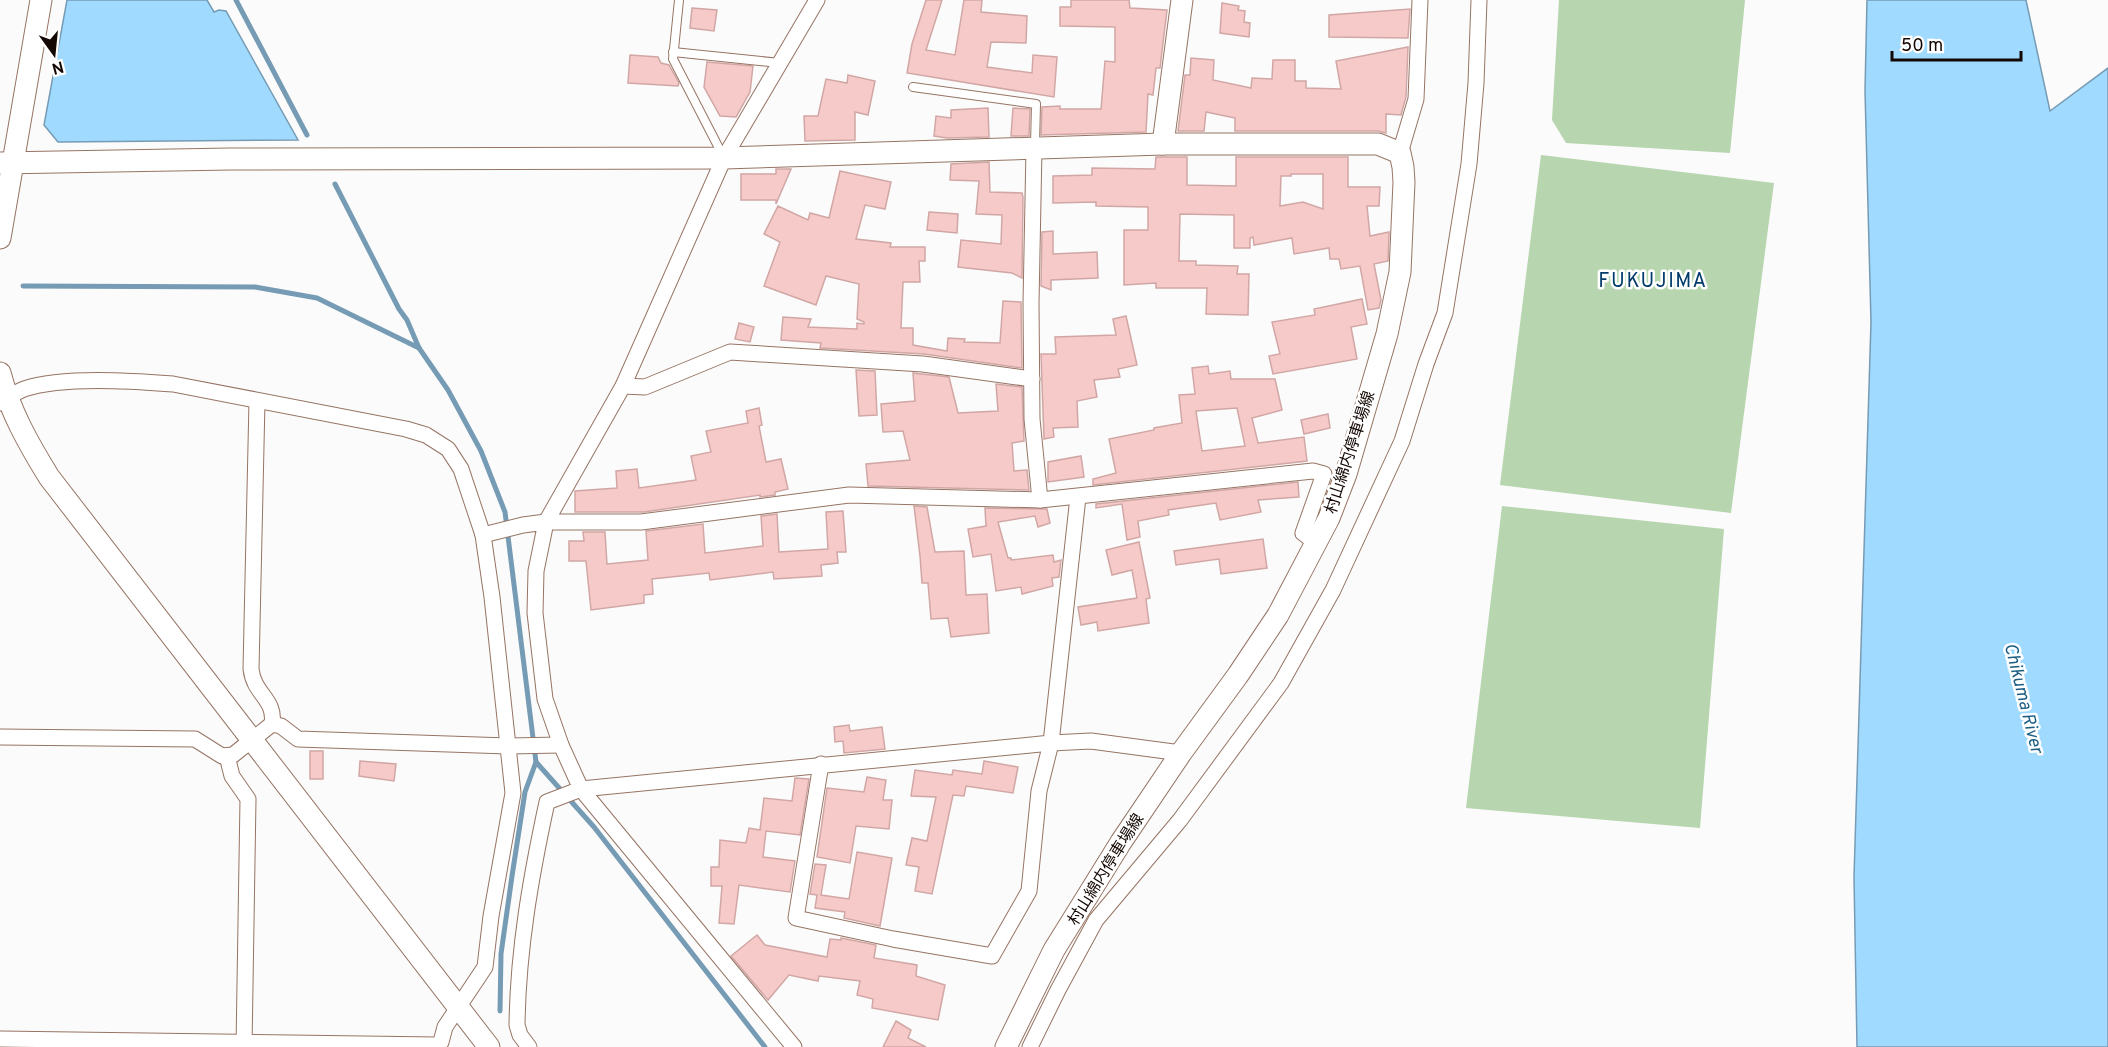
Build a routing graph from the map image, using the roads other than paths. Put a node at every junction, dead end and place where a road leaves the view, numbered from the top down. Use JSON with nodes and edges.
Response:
{"nodes":[{"id":1,"x":41,"y":0,"type":"edge"},
{"id":2,"x":679,"y":0,"type":"edge"},
{"id":3,"x":817,"y":0,"type":"edge"},
{"id":4,"x":1182,"y":0,"type":"edge"},
{"id":5,"x":1420,"y":0,"type":"edge"},
{"id":6,"x":1479,"y":0,"type":"edge"},
{"id":7,"x":673,"y":52,"type":"junction"},
{"id":8,"x":780,"y":63,"type":"junction"},
{"id":9,"x":913,"y":87,"type":"dead end"},
{"id":10,"x":1163,"y":144,"type":"junction"},
{"id":11,"x":1034,"y":148,"type":"junction"},
{"id":12,"x":1400,"y":153,"type":"junction"},
{"id":13,"x":724,"y":158,"type":"junction"},
{"id":14,"x":7,"y":162,"type":"edge"},
{"id":15,"x":0,"y":238,"type":"edge"},
{"id":16,"x":0,"y":373,"type":"edge"},
{"id":17,"x":1032,"y":379,"type":"junction"},
{"id":18,"x":623,"y":386,"type":"junction"},
{"id":19,"x":3,"y":401,"type":"edge"},
{"id":20,"x":257,"y":401,"type":"junction"},
{"id":21,"x":1078,"y":497,"type":"junction"},
{"id":22,"x":1040,"y":500,"type":"junction"},
{"id":23,"x":546,"y":522,"type":"junction"},
{"id":24,"x":488,"y":534,"type":"junction"},
{"id":25,"x":1316,"y":543,"type":"junction"},
{"id":26,"x":272,"y":723,"type":"junction"},
{"id":27,"x":0,"y":737,"type":"edge"},
{"id":28,"x":252,"y":740,"type":"junction"},
{"id":29,"x":1051,"y":743,"type":"junction"},
{"id":30,"x":512,"y":746,"type":"junction"},
{"id":31,"x":556,"y":746,"type":"junction"},
{"id":32,"x":1181,"y":753,"type":"junction"},
{"id":33,"x":227,"y":756,"type":"junction"},
{"id":34,"x":821,"y":764,"type":"junction"},
{"id":35,"x":578,"y":790,"type":"junction"},
{"id":36,"x":458,"y":1006,"type":"junction"},
{"id":37,"x":0,"y":1039,"type":"edge"},
{"id":38,"x":244,"y":1045,"type":"edge"},
{"id":39,"x":489,"y":1047,"type":"edge"},
{"id":40,"x":529,"y":1047,"type":"edge"},
{"id":41,"x":794,"y":1047,"type":"edge"},
{"id":42,"x":1006,"y":1047,"type":"edge"},
{"id":43,"x":1030,"y":1047,"type":"edge"}],
"edges":[{"from":1,"to":14,"type":"street"},
{"from":2,"to":7,"type":"lane"},
{"from":3,"to":8,"type":"street"},
{"from":4,"to":10,"type":"street"},
{"from":5,"to":12,"type":"street"},
{"from":6,"to":43,"type":"street"},
{"from":7,"to":8,"type":"lane"},
{"from":7,"to":13,"type":"lane"},
{"from":8,"to":13,"type":"street"},
{"from":9,"to":11,"type":"lane"},
{"from":10,"to":11,"type":"street"},
{"from":10,"to":12,"type":"street"},
{"from":11,"to":13,"type":"street"},
{"from":11,"to":17,"type":"street"},
{"from":12,"to":25,"type":"street","name":"村山綿内停車場線"},
{"from":13,"to":14,"type":"street"},
{"from":13,"to":18,"type":"street"},
{"from":14,"to":15,"type":"street"},
{"from":16,"to":19,"type":"street"},
{"from":17,"to":18,"type":"street"},
{"from":17,"to":22,"type":"street"},
{"from":18,"to":23,"type":"street"},
{"from":19,"to":20,"type":"street"},
{"from":19,"to":28,"type":"street"},
{"from":20,"to":24,"type":"street"},
{"from":20,"to":26,"type":"street"},
{"from":21,"to":22,"type":"street"},
{"from":21,"to":25,"type":"street"},
{"from":21,"to":29,"type":"street"},
{"from":22,"to":23,"type":"street"},
{"from":23,"to":24,"type":"street"},
{"from":23,"to":31,"type":"street"},
{"from":24,"to":30,"type":"street"},
{"from":25,"to":32,"type":"street","name":"村山綿内停車場線"},
{"from":26,"to":28,"type":"street"},
{"from":26,"to":30,"type":"street"},
{"from":27,"to":33,"type":"street"},
{"from":28,"to":33,"type":"street"},
{"from":28,"to":36,"type":"street"},
{"from":29,"to":32,"type":"street"},
{"from":29,"to":34,"type":"street"},
{"from":29,"to":34,"type":"street"},
{"from":30,"to":31,"type":"street"},
{"from":30,"to":36,"type":"street"},
{"from":31,"to":35,"type":"street"},
{"from":32,"to":42,"type":"street","name":"村山綿内停車場線"},
{"from":33,"to":38,"type":"street"},
{"from":34,"to":35,"type":"street"},
{"from":35,"to":40,"type":"street"},
{"from":35,"to":41,"type":"street"},
{"from":36,"to":38,"type":"street"},
{"from":36,"to":39,"type":"street"},
{"from":37,"to":38,"type":"street"}]}
